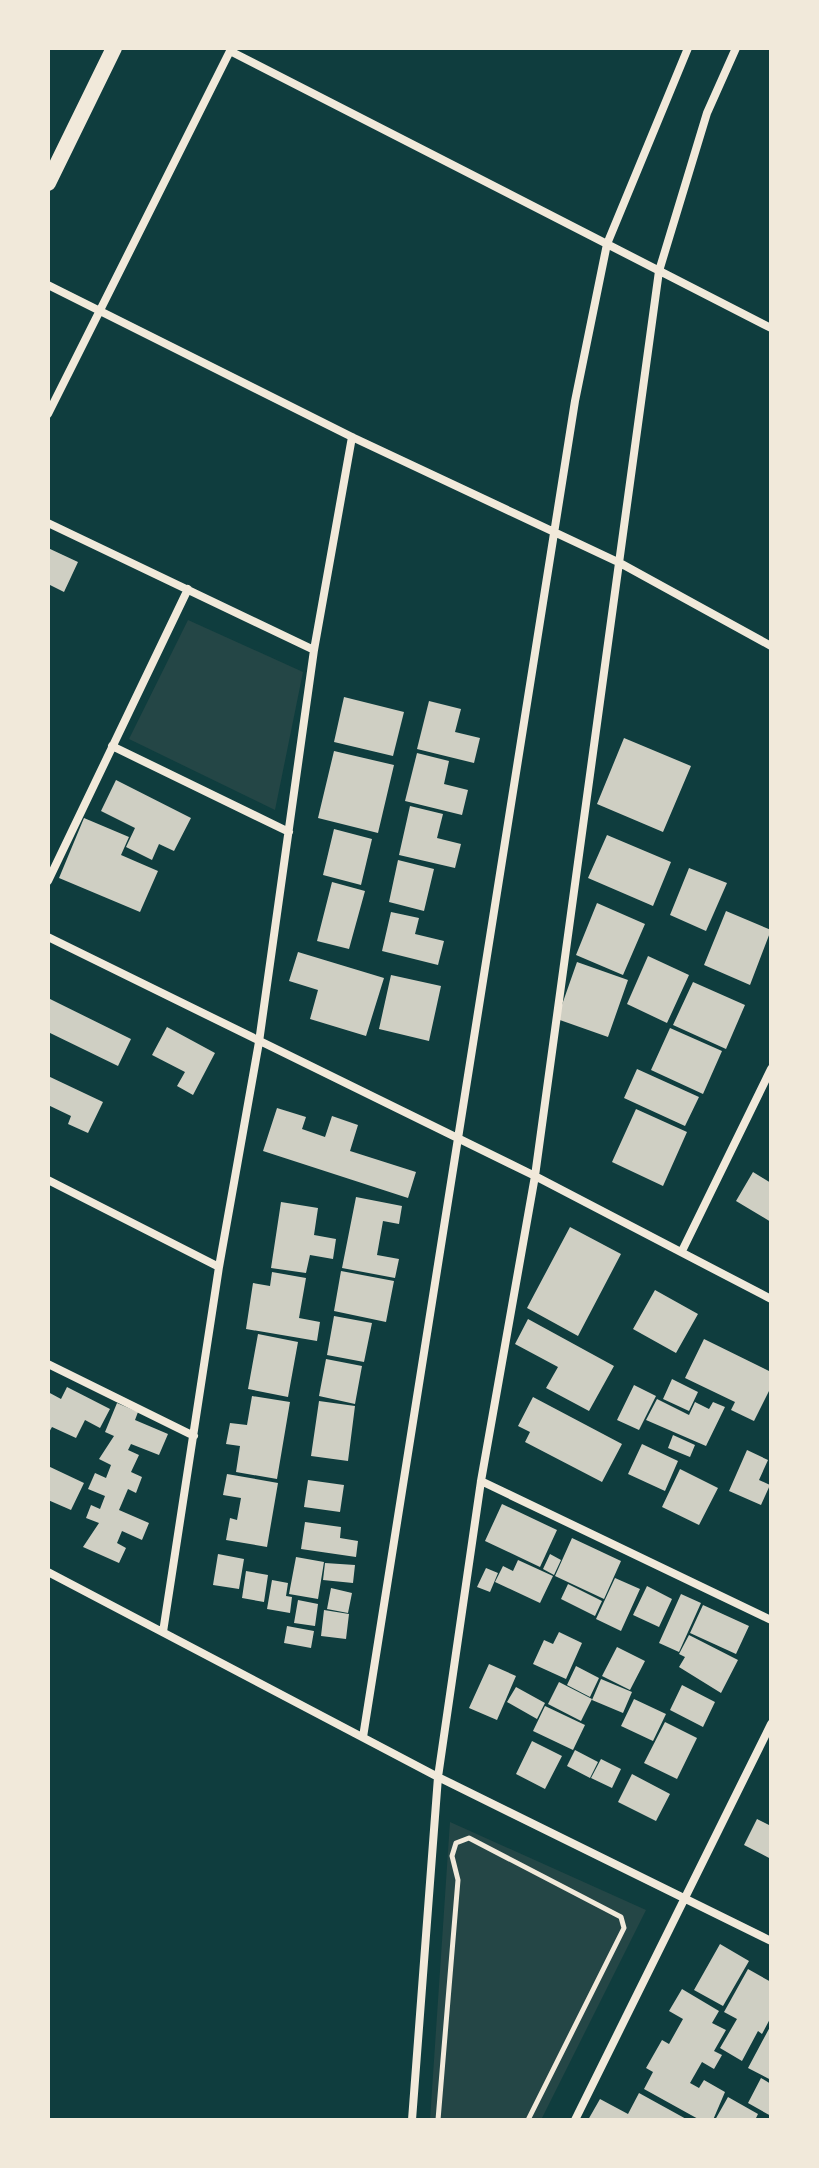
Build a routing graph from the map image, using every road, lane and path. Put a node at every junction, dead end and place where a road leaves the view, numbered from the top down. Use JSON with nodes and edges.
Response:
{"nodes":[{"id":1,"x":114,"y":48,"type":"edge"},
{"id":2,"x":688,"y":48,"type":"edge"},
{"id":3,"x":736,"y":48,"type":"edge"},
{"id":4,"x":231,"y":49,"type":"edge"},
{"id":5,"x":48,"y":183,"type":"edge"},
{"id":6,"x":607,"y":244,"type":"junction"},
{"id":7,"x":659,"y":271,"type":"junction"},
{"id":8,"x":48,"y":285,"type":"edge"},
{"id":9,"x":101,"y":312,"type":"junction"},
{"id":10,"x":771,"y":328,"type":"edge"},
{"id":11,"x":48,"y":414,"type":"edge"},
{"id":12,"x":352,"y":437,"type":"junction"},
{"id":13,"x":48,"y":523,"type":"edge"},
{"id":14,"x":555,"y":535,"type":"junction"},
{"id":15,"x":620,"y":563,"type":"junction"},
{"id":16,"x":188,"y":589,"type":"junction"},
{"id":17,"x":771,"y":646,"type":"edge"},
{"id":18,"x":314,"y":650,"type":"junction"},
{"id":19,"x":112,"y":746,"type":"junction"},
{"id":20,"x":289,"y":832,"type":"junction"},
{"id":21,"x":48,"y":881,"type":"edge"},
{"id":22,"x":48,"y":937,"type":"edge"},
{"id":23,"x":259,"y":1042,"type":"junction"},
{"id":24,"x":771,"y":1069,"type":"edge"},
{"id":25,"x":459,"y":1141,"type":"junction"},
{"id":26,"x":535,"y":1176,"type":"junction"},
{"id":27,"x":48,"y":1180,"type":"edge"},
{"id":28,"x":682,"y":1251,"type":"junction"},
{"id":29,"x":219,"y":1267,"type":"junction"},
{"id":30,"x":771,"y":1299,"type":"edge"},
{"id":31,"x":48,"y":1364,"type":"edge"},
{"id":32,"x":194,"y":1436,"type":"junction"},
{"id":33,"x":481,"y":1481,"type":"junction"},
{"id":34,"x":48,"y":1572,"type":"edge"},
{"id":35,"x":771,"y":1620,"type":"edge"},
{"id":36,"x":163,"y":1632,"type":"junction"},
{"id":37,"x":771,"y":1724,"type":"edge"},
{"id":38,"x":363,"y":1737,"type":"junction"},
{"id":39,"x":438,"y":1777,"type":"junction"},
{"id":40,"x":685,"y":1899,"type":"junction"},
{"id":41,"x":771,"y":1941,"type":"edge"},
{"id":42,"x":412,"y":2120,"type":"edge"},
{"id":43,"x":438,"y":2120,"type":"edge"},
{"id":44,"x":528,"y":2120,"type":"edge"},
{"id":45,"x":575,"y":2120,"type":"edge"}],
"edges":[{"from":1,"to":5,"type":"main road"},
{"from":2,"to":6,"type":"street"},
{"from":3,"to":7,"type":"street"},
{"from":4,"to":6,"type":"street"},
{"from":4,"to":9,"type":"street"},
{"from":6,"to":7,"type":"street"},
{"from":6,"to":14,"type":"street"},
{"from":7,"to":10,"type":"street"},
{"from":7,"to":15,"type":"street"},
{"from":8,"to":9,"type":"street"},
{"from":9,"to":11,"type":"street"},
{"from":9,"to":12,"type":"street"},
{"from":12,"to":14,"type":"street"},
{"from":12,"to":18,"type":"street"},
{"from":13,"to":16,"type":"street"},
{"from":14,"to":15,"type":"street"},
{"from":14,"to":25,"type":"street"},
{"from":15,"to":17,"type":"street"},
{"from":15,"to":26,"type":"street"},
{"from":16,"to":18,"type":"street"},
{"from":16,"to":19,"type":"street"},
{"from":18,"to":20,"type":"street"},
{"from":19,"to":20,"type":"street"},
{"from":19,"to":21,"type":"street"},
{"from":20,"to":23,"type":"street"},
{"from":22,"to":23,"type":"street"},
{"from":23,"to":25,"type":"street"},
{"from":23,"to":29,"type":"street"},
{"from":24,"to":28,"type":"street"},
{"from":25,"to":26,"type":"street"},
{"from":25,"to":38,"type":"street"},
{"from":26,"to":28,"type":"street"},
{"from":26,"to":33,"type":"street"},
{"from":27,"to":29,"type":"street"},
{"from":28,"to":30,"type":"street"},
{"from":29,"to":32,"type":"street"},
{"from":31,"to":32,"type":"street"},
{"from":32,"to":36,"type":"street"},
{"from":33,"to":35,"type":"street"},
{"from":33,"to":39,"type":"street"},
{"from":34,"to":36,"type":"street"},
{"from":36,"to":38,"type":"street"},
{"from":37,"to":40,"type":"street"},
{"from":38,"to":39,"type":"street"},
{"from":39,"to":40,"type":"street"},
{"from":39,"to":42,"type":"street"},
{"from":40,"to":41,"type":"street"},
{"from":40,"to":45,"type":"street"},
{"from":43,"to":44,"type":"path"}]}
